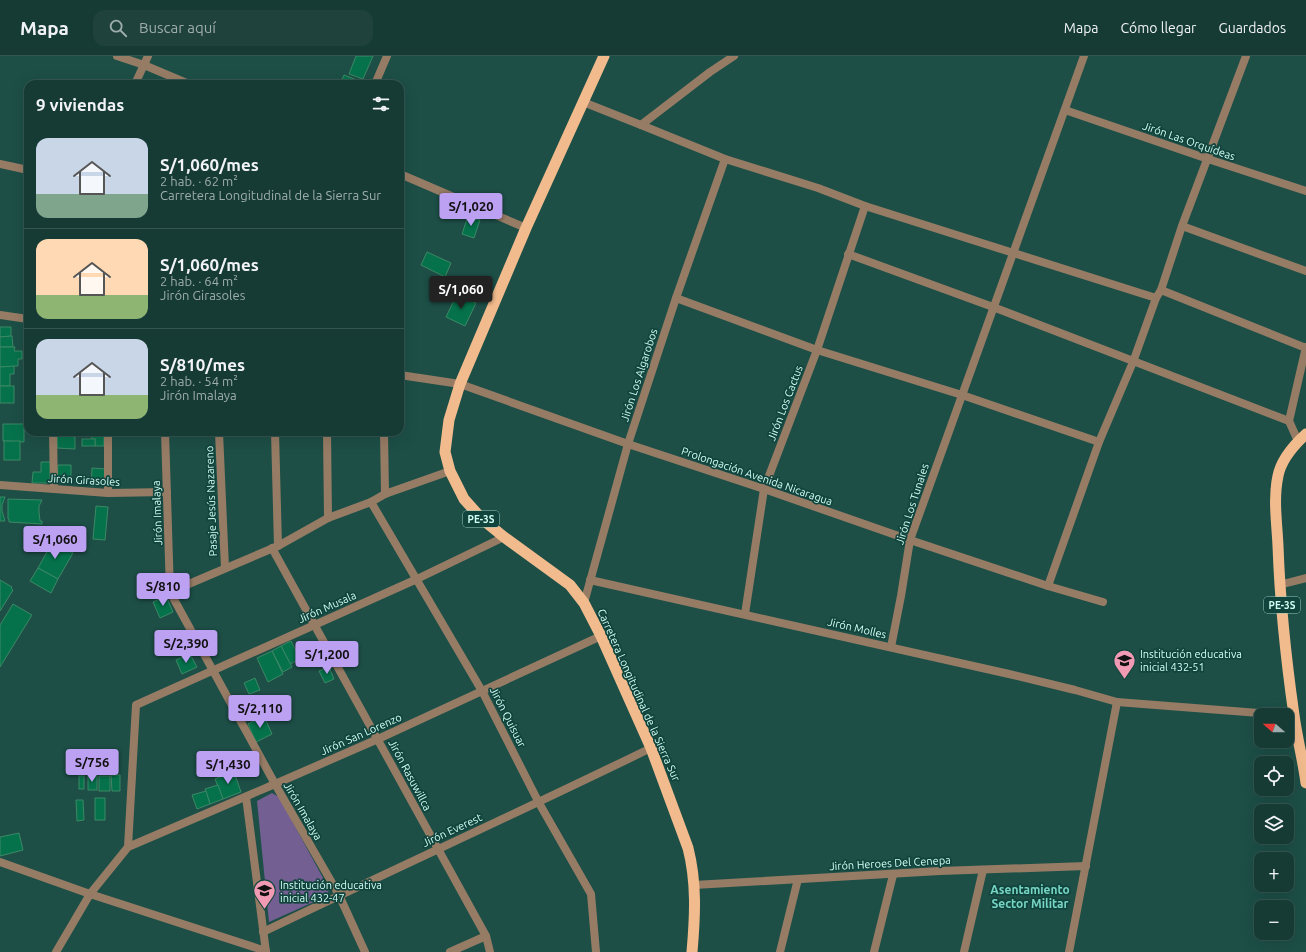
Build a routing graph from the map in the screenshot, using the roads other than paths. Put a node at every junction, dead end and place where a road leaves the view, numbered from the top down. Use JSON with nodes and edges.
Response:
{"nodes":[{"id":1,"x":117,"y":56,"type":"edge"},
{"id":2,"x":148,"y":56,"type":"edge"},
{"id":3,"x":387,"y":56,"type":"edge"},
{"id":4,"x":604,"y":56,"type":"edge"},
{"id":5,"x":734,"y":56,"type":"edge"},
{"id":6,"x":1084,"y":56,"type":"edge"},
{"id":7,"x":1246,"y":56,"type":"edge"},
{"id":8,"x":144,"y":65,"type":"junction"},
{"id":9,"x":137,"y":80,"type":"edge"},
{"id":10,"x":180,"y":80,"type":"edge"},
{"id":11,"x":376,"y":80,"type":"edge"},
{"id":12,"x":583,"y":102,"type":"junction"},
{"id":13,"x":1065,"y":110,"type":"junction"},
{"id":14,"x":641,"y":125,"type":"junction"},
{"id":15,"x":725,"y":158,"type":"junction"},
{"id":16,"x":1208,"y":159,"type":"junction"},
{"id":17,"x":0,"y":164,"type":"edge"},
{"id":18,"x":24,"y":169,"type":"edge"},
{"id":19,"x":404,"y":176,"type":"edge"},
{"id":20,"x":1306,"y":190,"type":"edge"},
{"id":21,"x":865,"y":206,"type":"junction"},
{"id":22,"x":1182,"y":226,"type":"junction"},
{"id":23,"x":526,"y":228,"type":"junction"},
{"id":24,"x":1012,"y":252,"type":"junction"},
{"id":25,"x":848,"y":254,"type":"junction"},
{"id":26,"x":1306,"y":271,"type":"edge"},
{"id":27,"x":1161,"y":290,"type":"junction"},
{"id":28,"x":676,"y":298,"type":"junction"},
{"id":29,"x":1156,"y":298,"type":"junction"},
{"id":30,"x":993,"y":307,"type":"junction"},
{"id":31,"x":0,"y":315,"type":"edge"},
{"id":32,"x":24,"y":318,"type":"edge"},
{"id":33,"x":1306,"y":348,"type":"edge"},
{"id":34,"x":817,"y":350,"type":"junction"},
{"id":35,"x":1133,"y":362,"type":"junction"},
{"id":36,"x":404,"y":376,"type":"edge"},
{"id":37,"x":460,"y":384,"type":"junction"},
{"id":38,"x":962,"y":395,"type":"junction"},
{"id":39,"x":1289,"y":422,"type":"junction"},
{"id":40,"x":53,"y":436,"type":"edge"},
{"id":41,"x":108,"y":436,"type":"edge"},
{"id":42,"x":165,"y":436,"type":"edge"},
{"id":43,"x":219,"y":436,"type":"edge"},
{"id":44,"x":276,"y":436,"type":"edge"},
{"id":45,"x":327,"y":436,"type":"edge"},
{"id":46,"x":384,"y":436,"type":"edge"},
{"id":47,"x":1302,"y":438,"type":"edge"},
{"id":48,"x":1099,"y":442,"type":"junction"},
{"id":49,"x":628,"y":444,"type":"junction"},
{"id":50,"x":450,"y":471,"type":"junction"},
{"id":51,"x":0,"y":485,"type":"edge"},
{"id":52,"x":54,"y":489,"type":"junction"},
{"id":53,"x":764,"y":489,"type":"junction"},
{"id":54,"x":167,"y":492,"type":"junction"},
{"id":55,"x":108,"y":493,"type":"junction"},
{"id":56,"x":385,"y":494,"type":"junction"},
{"id":57,"x":371,"y":502,"type":"junction"},
{"id":58,"x":328,"y":518,"type":"junction"},
{"id":59,"x":504,"y":537,"type":"junction"},
{"id":60,"x":910,"y":540,"type":"junction"},
{"id":61,"x":275,"y":547,"type":"junction"},
{"id":62,"x":225,"y":568,"type":"junction"},
{"id":63,"x":1306,"y":578,"type":"edge"},
{"id":64,"x":417,"y":579,"type":"junction"},
{"id":65,"x":590,"y":580,"type":"junction"},
{"id":66,"x":1280,"y":585,"type":"junction"},
{"id":67,"x":1048,"y":586,"type":"junction"},
{"id":68,"x":170,"y":592,"type":"junction"},
{"id":69,"x":1103,"y":602,"type":"dead end"},
{"id":70,"x":584,"y":603,"type":"junction"},
{"id":71,"x":745,"y":614,"type":"junction"},
{"id":72,"x":315,"y":624,"type":"junction"},
{"id":73,"x":601,"y":636,"type":"junction"},
{"id":74,"x":891,"y":647,"type":"junction"},
{"id":75,"x":213,"y":671,"type":"junction"},
{"id":76,"x":482,"y":691,"type":"junction"},
{"id":77,"x":1117,"y":702,"type":"junction"},
{"id":78,"x":1289,"y":708,"type":"edge"},
{"id":79,"x":1254,"y":712,"type":"edge"},
{"id":80,"x":1294,"y":727,"type":"edge"},
{"id":81,"x":378,"y":739,"type":"junction"},
{"id":82,"x":651,"y":748,"type":"junction"},
{"id":83,"x":1304,"y":752,"type":"edge"},
{"id":84,"x":275,"y":784,"type":"junction"},
{"id":85,"x":1306,"y":784,"type":"edge"},
{"id":86,"x":246,"y":797,"type":"junction"},
{"id":87,"x":539,"y":803,"type":"junction"},
{"id":88,"x":128,"y":847,"type":"junction"},
{"id":89,"x":438,"y":849,"type":"junction"},
{"id":90,"x":0,"y":862,"type":"edge"},
{"id":91,"x":1086,"y":866,"type":"junction"},
{"id":92,"x":983,"y":870,"type":"junction"},
{"id":93,"x":893,"y":874,"type":"junction"},
{"id":94,"x":798,"y":879,"type":"junction"},
{"id":95,"x":694,"y":885,"type":"junction"},
{"id":96,"x":90,"y":894,"type":"junction"},
{"id":97,"x":339,"y":895,"type":"junction"},
{"id":98,"x":263,"y":932,"type":"junction"},
{"id":99,"x":486,"y":936,"type":"junction"},
{"id":100,"x":266,"y":951,"type":"edge"},
{"id":101,"x":56,"y":952,"type":"edge"},
{"id":102,"x":365,"y":952,"type":"edge"},
{"id":103,"x":450,"y":952,"type":"edge"},
{"id":104,"x":490,"y":952,"type":"edge"},
{"id":105,"x":596,"y":952,"type":"edge"},
{"id":106,"x":692,"y":952,"type":"edge"},
{"id":107,"x":780,"y":952,"type":"edge"},
{"id":108,"x":874,"y":952,"type":"edge"},
{"id":109,"x":964,"y":952,"type":"edge"},
{"id":110,"x":1069,"y":952,"type":"edge"}],
"edges":[{"from":1,"to":8,"type":"street"},
{"from":2,"to":8,"type":"street"},
{"from":3,"to":11,"type":"street"},
{"from":4,"to":12,"type":"highway","name":"Carretera Longitudinal de la Sierra Sur","number":"PE-3S"},
{"from":5,"to":14,"type":"street"},
{"from":6,"to":13,"type":"street","name":"Jirón Los Tunales"},
{"from":7,"to":16,"type":"street"},
{"from":8,"to":9,"type":"street"},
{"from":8,"to":10,"type":"street"},
{"from":12,"to":14,"type":"street"},
{"from":12,"to":23,"type":"highway","name":"Carretera Longitudinal de la Sierra Sur","number":"PE-3S"},
{"from":13,"to":16,"type":"street","name":"Jirón Las Orquídeas"},
{"from":13,"to":24,"type":"street","name":"Jirón Los Tunales"},
{"from":14,"to":15,"type":"street"},
{"from":15,"to":21,"type":"street"},
{"from":15,"to":28,"type":"street","name":"Jirón Los Algarobos"},
{"from":16,"to":20,"type":"street","name":"Jirón Las Orquídeas"},
{"from":16,"to":22,"type":"street"},
{"from":17,"to":18,"type":"street"},
{"from":19,"to":23,"type":"street"},
{"from":21,"to":24,"type":"street"},
{"from":21,"to":25,"type":"street","name":"Jirón Los Cactus"},
{"from":22,"to":26,"type":"street"},
{"from":22,"to":27,"type":"street"},
{"from":23,"to":37,"type":"highway","name":"Carretera Longitudinal de la Sierra Sur","number":"PE-3S"},
{"from":24,"to":29,"type":"street"},
{"from":24,"to":30,"type":"street","name":"Jirón Los Tunales"},
{"from":25,"to":30,"type":"street"},
{"from":25,"to":34,"type":"street","name":"Jirón Los Cactus"},
{"from":27,"to":29,"type":"street"},
{"from":27,"to":33,"type":"street"},
{"from":28,"to":34,"type":"street"},
{"from":28,"to":49,"type":"street","name":"Jirón Los Algarobos"},
{"from":29,"to":35,"type":"street"},
{"from":30,"to":35,"type":"street"},
{"from":30,"to":38,"type":"street","name":"Jirón Los Tunales"},
{"from":31,"to":32,"type":"street"},
{"from":33,"to":39,"type":"street"},
{"from":34,"to":38,"type":"street"},
{"from":34,"to":53,"type":"street","name":"Jirón Los Cactus"},
{"from":35,"to":39,"type":"street"},
{"from":35,"to":48,"type":"street"},
{"from":36,"to":37,"type":"street","name":"Prolongación Avenida Nicaragua"},
{"from":37,"to":49,"type":"street","name":"Prolongación Avenida Nicaragua"},
{"from":37,"to":50,"type":"highway","name":"Carretera Longitudinal de la Sierra Sur","number":"PE-3S"},
{"from":38,"to":48,"type":"street"},
{"from":38,"to":60,"type":"street","name":"Jirón Los Tunales"},
{"from":39,"to":47,"type":"street"},
{"from":40,"to":52,"type":"street"},
{"from":41,"to":55,"type":"street"},
{"from":42,"to":54,"type":"street","name":"Jirón Imalaya"},
{"from":43,"to":62,"type":"street","name":"Pasaje Jesús Nazareno"},
{"from":44,"to":61,"type":"street"},
{"from":45,"to":58,"type":"street"},
{"from":46,"to":56,"type":"street"},
{"from":47,"to":66,"type":"highway","number":"PE-3S"},
{"from":48,"to":67,"type":"street"},
{"from":49,"to":53,"type":"street","name":"Prolongación Avenida Nicaragua"},
{"from":49,"to":65,"type":"street","name":"Jirón Los Algarobos"},
{"from":50,"to":56,"type":"street"},
{"from":50,"to":59,"type":"highway","name":"Carretera Longitudinal de la Sierra Sur","number":"PE-3S"},
{"from":51,"to":52,"type":"street","name":"Jirón Girasoles"},
{"from":52,"to":55,"type":"street","name":"Jirón Girasoles"},
{"from":53,"to":60,"type":"street","name":"Prolongación Avenida Nicaragua"},
{"from":53,"to":71,"type":"street","name":"Jirón Los Cactus"},
{"from":54,"to":55,"type":"street","name":"Jirón Girasoles"},
{"from":54,"to":68,"type":"street","name":"Jirón Imalaya"},
{"from":56,"to":57,"type":"street"},
{"from":57,"to":58,"type":"street"},
{"from":57,"to":64,"type":"street","name":"Jirón Quisuar"},
{"from":58,"to":61,"type":"street"},
{"from":59,"to":64,"type":"street","name":"Jirón Musala"},
{"from":59,"to":70,"type":"highway","name":"Carretera Longitudinal de la Sierra Sur","number":"PE-3S"},
{"from":60,"to":67,"type":"street","name":"Prolongación Avenida Nicaragua"},
{"from":60,"to":74,"type":"street","name":"Jirón Los Tunales"},
{"from":61,"to":62,"type":"street"},
{"from":61,"to":72,"type":"street","name":"Jirón Rasuwillca"},
{"from":62,"to":68,"type":"street"},
{"from":63,"to":66,"type":"street"},
{"from":64,"to":72,"type":"street","name":"Jirón Musala"},
{"from":64,"to":76,"type":"street","name":"Jirón Quisuar"},
{"from":65,"to":70,"type":"street","name":"Jirón Los Algarobos"},
{"from":65,"to":71,"type":"street","name":"Jirón Molles"},
{"from":66,"to":78,"type":"highway","number":"PE-3S"},
{"from":67,"to":69,"type":"street","name":"Prolongación Avenida Nicaragua"},
{"from":68,"to":75,"type":"street","name":"Jirón Imalaya"},
{"from":70,"to":73,"type":"highway","name":"Carretera Longitudinal de la Sierra Sur","number":"PE-3S"},
{"from":71,"to":74,"type":"street","name":"Jirón Molles"},
{"from":72,"to":75,"type":"street","name":"Jirón Musala"},
{"from":72,"to":81,"type":"street","name":"Jirón Rasuwillca"},
{"from":73,"to":76,"type":"street","name":"Jirón San Lorenzo"},
{"from":73,"to":82,"type":"highway","name":"Carretera Longitudinal de la Sierra Sur","number":"PE-3S"},
{"from":74,"to":77,"type":"street","name":"Jirón Molles"},
{"from":75,"to":84,"type":"street","name":"Jirón Imalaya"},
{"from":75,"to":88,"type":"street","name":"Jirón Musala"},
{"from":76,"to":81,"type":"street","name":"Jirón San Lorenzo"},
{"from":76,"to":87,"type":"street","name":"Jirón Quisuar"},
{"from":77,"to":79,"type":"street","name":"Jirón Molles"},
{"from":77,"to":91,"type":"street"},
{"from":80,"to":83,"type":"highway","number":"PE-3S"},
{"from":81,"to":84,"type":"street","name":"Jirón San Lorenzo"},
{"from":81,"to":89,"type":"street","name":"Jirón Rasuwillca"},
{"from":82,"to":87,"type":"street","name":"Jirón Everest"},
{"from":82,"to":95,"type":"highway","name":"Carretera Longitudinal de la Sierra Sur","number":"PE-3S"},
{"from":83,"to":85,"type":"highway","number":"PE-3S"},
{"from":84,"to":86,"type":"street","name":"Jirón San Lorenzo"},
{"from":84,"to":97,"type":"street","name":"Jirón Imalaya"},
{"from":86,"to":88,"type":"street","name":"Jirón San Lorenzo"},
{"from":86,"to":98,"type":"street"},
{"from":87,"to":89,"type":"street","name":"Jirón Everest"},
{"from":87,"to":105,"type":"street","name":"Jirón Quisuar"},
{"from":88,"to":96,"type":"street"},
{"from":89,"to":97,"type":"street","name":"Jirón Everest"},
{"from":89,"to":99,"type":"street","name":"Jirón Rasuwillca"},
{"from":90,"to":96,"type":"street"},
{"from":91,"to":92,"type":"street","name":"Jirón Heroes Del Cenepa"},
{"from":91,"to":110,"type":"street"},
{"from":92,"to":93,"type":"street","name":"Jirón Heroes Del Cenepa"},
{"from":92,"to":109,"type":"street"},
{"from":93,"to":94,"type":"street","name":"Jirón Heroes Del Cenepa"},
{"from":93,"to":108,"type":"street"},
{"from":94,"to":95,"type":"street","name":"Jirón Heroes Del Cenepa"},
{"from":94,"to":107,"type":"street"},
{"from":95,"to":106,"type":"highway","name":"Carretera Longitudinal de la Sierra Sur","number":"PE-3S"},
{"from":96,"to":100,"type":"street"},
{"from":96,"to":101,"type":"street"},
{"from":97,"to":98,"type":"street","name":"Jirón Everest"},
{"from":97,"to":102,"type":"street","name":"Jirón Imalaya"},
{"from":98,"to":100,"type":"street"},
{"from":99,"to":103,"type":"street"},
{"from":99,"to":104,"type":"street","name":"Jirón Rasuwillca"}]}
